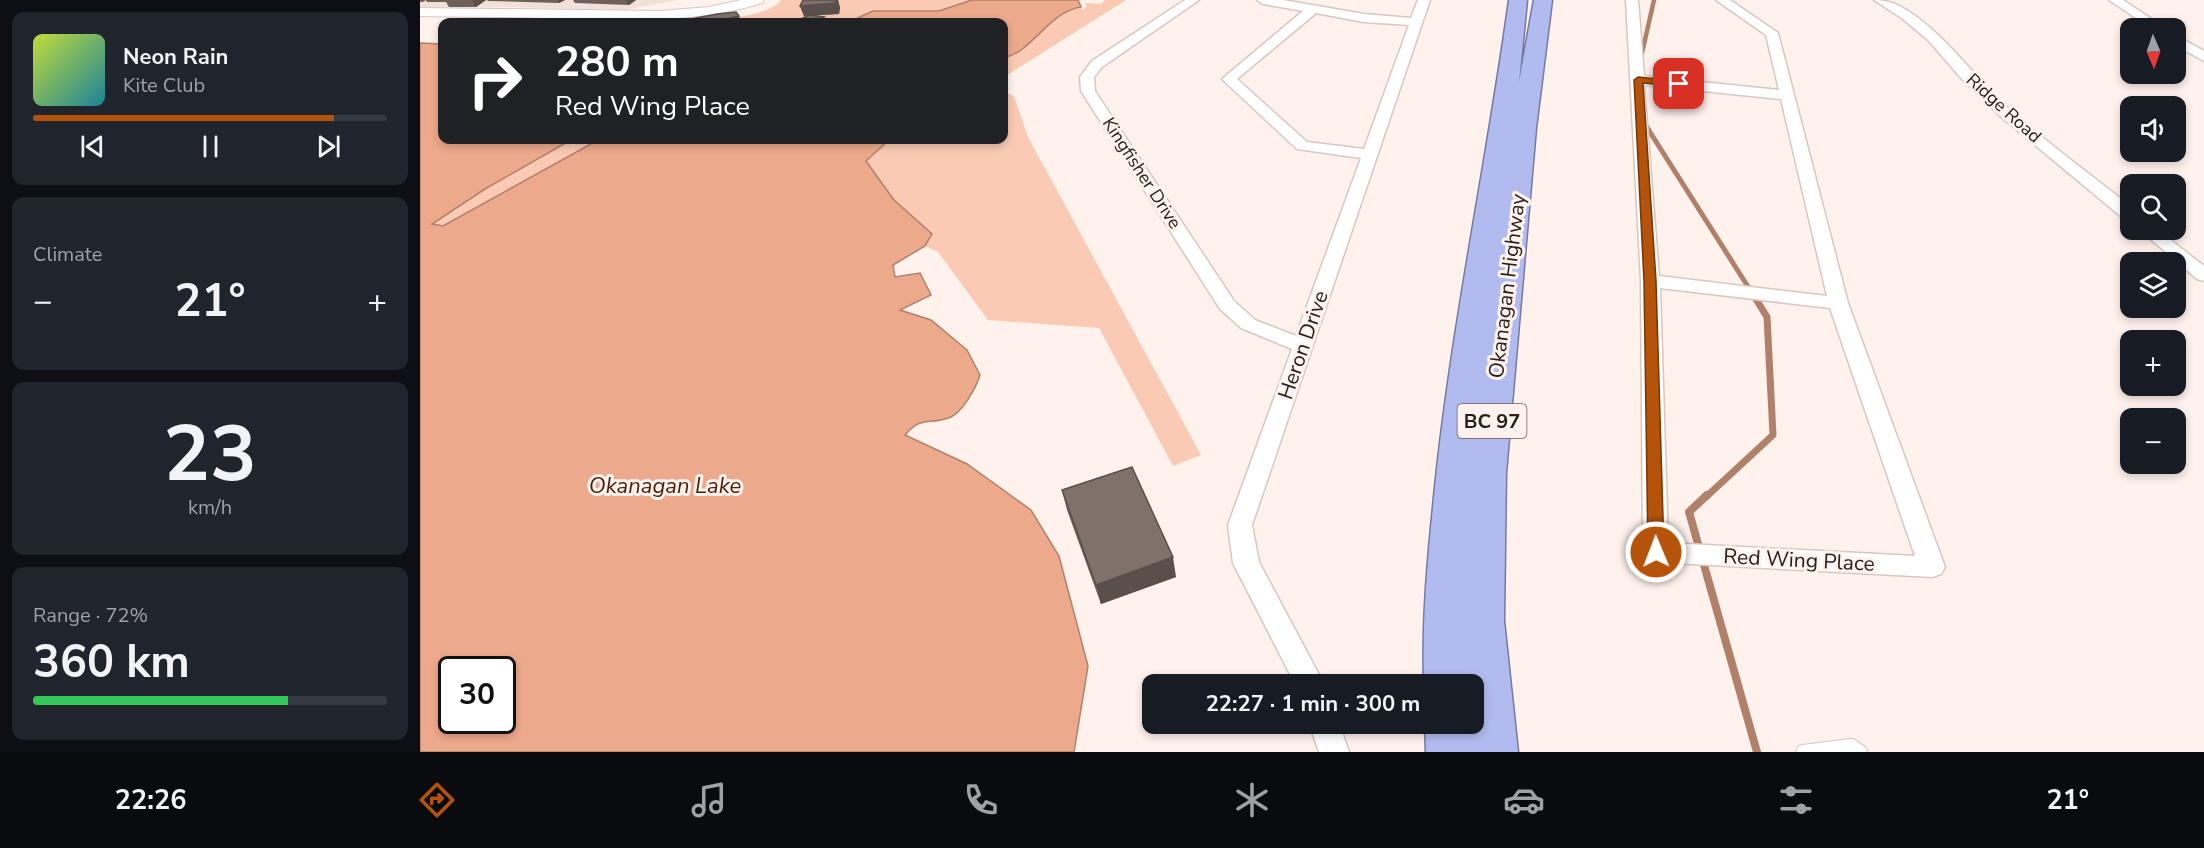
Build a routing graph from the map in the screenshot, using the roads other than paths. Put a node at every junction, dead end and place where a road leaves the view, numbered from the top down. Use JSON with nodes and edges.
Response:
{"nodes":[{"id":1,"x":692,"y":0,"type":"edge"},
{"id":2,"x":722,"y":0,"type":"edge"},
{"id":3,"x":1193,"y":0,"type":"edge"},
{"id":4,"x":1263,"y":0,"type":"edge"},
{"id":5,"x":1424,"y":0,"type":"edge"},
{"id":6,"x":1518,"y":0,"type":"edge"},
{"id":7,"x":1543,"y":0,"type":"edge"},
{"id":8,"x":1632,"y":0,"type":"edge"},
{"id":9,"x":1722,"y":0,"type":"edge"},
{"id":10,"x":1880,"y":0,"type":"edge"},
{"id":11,"x":2115,"y":0,"type":"edge"},
{"id":12,"x":754,"y":1,"type":"edge"},
{"id":13,"x":1313,"y":9,"type":"junction"},
{"id":14,"x":420,"y":12,"type":"edge"},
{"id":15,"x":628,"y":16,"type":"junction"},
{"id":16,"x":2143,"y":18,"type":"edge"},
{"id":17,"x":1416,"y":22,"type":"junction"},
{"id":18,"x":2186,"y":46,"type":"edge"},
{"id":19,"x":2204,"y":57,"type":"edge"},
{"id":20,"x":1638,"y":80,"type":"junction"},
{"id":21,"x":1788,"y":95,"type":"junction"},
{"id":22,"x":1370,"y":155,"type":"junction"},
{"id":23,"x":2120,"y":207,"type":"edge"},
{"id":24,"x":2160,"y":240,"type":"edge"},
{"id":25,"x":2204,"y":275,"type":"edge"},
{"id":26,"x":1650,"y":281,"type":"junction"},
{"id":27,"x":1838,"y":303,"type":"junction"},
{"id":28,"x":1303,"y":346,"type":"junction"},
{"id":29,"x":1305,"y":674,"type":"edge"},
{"id":30,"x":1446,"y":674,"type":"edge"},
{"id":31,"x":1328,"y":734,"type":"edge"},
{"id":32,"x":1449,"y":734,"type":"edge"},
{"id":33,"x":1334,"y":752,"type":"edge"},
{"id":34,"x":1450,"y":752,"type":"edge"},
{"id":35,"x":1494,"y":752,"type":"edge"},
{"id":36,"x":1803,"y":752,"type":"edge"},
{"id":37,"x":1860,"y":752,"type":"edge"}],
"edges":[{"from":1,"to":15,"type":"street"},
{"from":2,"to":12,"type":"street"},
{"from":3,"to":28,"type":"street","name":"Kingfisher Drive"},
{"from":4,"to":13,"type":"street"},
{"from":5,"to":17,"type":"street","name":"Heron Drive"},
{"from":6,"to":30,"type":"highway","name":"Okanagan Highway","number":"BC 97"},
{"from":7,"to":35,"type":"highway","name":"Okanagan Highway","number":"BC 97"},
{"from":8,"to":20,"type":"street","name":"Red Wing Place"},
{"from":9,"to":21,"type":"street","name":"Red Wing Place"},
{"from":10,"to":23,"type":"street","name":"Ridge Road"},
{"from":11,"to":16,"type":"street"},
{"from":12,"to":15,"type":"street"},
{"from":13,"to":17,"type":"street"},
{"from":13,"to":22,"type":"street"},
{"from":14,"to":15,"type":"street"},
{"from":17,"to":22,"type":"street","name":"Heron Drive"},
{"from":18,"to":19,"type":"street"},
{"from":20,"to":21,"type":"street"},
{"from":20,"to":26,"type":"street","name":"Red Wing Place"},
{"from":21,"to":27,"type":"street","name":"Red Wing Place"},
{"from":22,"to":28,"type":"street","name":"Heron Drive"},
{"from":24,"to":25,"type":"street"},
{"from":26,"to":27,"type":"street"},
{"from":26,"to":27,"type":"street","name":"Red Wing Place"},
{"from":28,"to":29,"type":"street","name":"Heron Drive"},
{"from":31,"to":33,"type":"street"},
{"from":32,"to":34,"type":"highway"},
{"from":36,"to":37,"type":"lane"}]}
